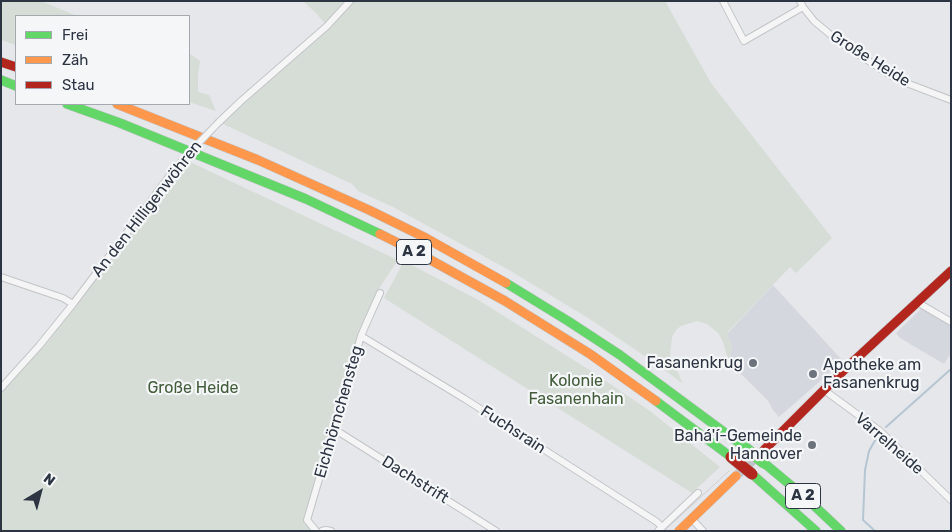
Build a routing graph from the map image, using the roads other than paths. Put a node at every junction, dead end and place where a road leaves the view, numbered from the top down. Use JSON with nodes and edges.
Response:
{"nodes":[{"id":1,"x":350,"y":1,"type":"edge"},
{"id":2,"x":723,"y":1,"type":"edge"},
{"id":3,"x":802,"y":4,"type":"edge"},
{"id":4,"x":1,"y":62,"type":"edge"},
{"id":5,"x":15,"y":68,"type":"edge"},
{"id":6,"x":1,"y":80,"type":"edge"},
{"id":7,"x":15,"y":86,"type":"edge"},
{"id":8,"x":951,"y":100,"type":"edge"},
{"id":9,"x":70,"y":105,"type":"edge"},
{"id":10,"x":119,"y":105,"type":"edge"},
{"id":11,"x":951,"y":271,"type":"edge"},
{"id":12,"x":1,"y":277,"type":"edge"},
{"id":13,"x":380,"y":293,"type":"dead end"},
{"id":14,"x":918,"y":302,"type":"junction"},
{"id":15,"x":74,"y":304,"type":"junction"},
{"id":16,"x":951,"y":322,"type":"edge"},
{"id":17,"x":362,"y":336,"type":"junction"},
{"id":18,"x":1,"y":388,"type":"edge"},
{"id":19,"x":824,"y":390,"type":"junction"},
{"id":20,"x":334,"y":429,"type":"junction"},
{"id":21,"x":764,"y":450,"type":"tunnel mouth"},
{"id":22,"x":736,"y":476,"type":"tunnel mouth"},
{"id":23,"x":698,"y":493,"type":"dead end"},
{"id":24,"x":951,"y":500,"type":"edge"},
{"id":25,"x":692,"y":519,"type":"junction"},
{"id":26,"x":660,"y":529,"type":"edge"},
{"id":27,"x":316,"y":531,"type":"edge"},
{"id":28,"x":322,"y":531,"type":"edge"},
{"id":29,"x":331,"y":531,"type":"edge"},
{"id":30,"x":496,"y":531,"type":"edge"},
{"id":31,"x":679,"y":531,"type":"edge"},
{"id":32,"x":703,"y":531,"type":"edge"},
{"id":33,"x":816,"y":531,"type":"edge"},
{"id":34,"x":841,"y":531,"type":"edge"}],
"edges":[{"from":1,"to":15,"type":"street","name":"An den Hilligenwöhren","bridge":true},
{"from":2,"to":3,"type":"street"},
{"from":3,"to":8,"type":"street","name":"Große Heide"},
{"from":4,"to":5,"type":"main road"},
{"from":6,"to":7,"type":"main road"},
{"from":9,"to":33,"type":"main road","number":"A 2","bridge":true},
{"from":10,"to":34,"type":"main road","number":"A 2","bridge":true},
{"from":11,"to":14,"type":"main road"},
{"from":12,"to":15,"type":"street"},
{"from":13,"to":17,"type":"street","name":"Eichhörnchensteg"},
{"from":14,"to":16,"type":"street"},
{"from":14,"to":19,"type":"main road"},
{"from":15,"to":18,"type":"street","name":"An den Hilligenwöhren"},
{"from":17,"to":20,"type":"street","name":"Eichhörnchensteg"},
{"from":17,"to":26,"type":"street","name":"Fuchsrain"},
{"from":19,"to":21,"type":"main road"},
{"from":19,"to":24,"type":"street","name":"Varrelheide"},
{"from":20,"to":27,"type":"street","name":"Eichhörnchensteg"},
{"from":20,"to":30,"type":"street","name":"Dachstrift"},
{"from":22,"to":25,"type":"main road"},
{"from":23,"to":26,"type":"street"},
{"from":25,"to":31,"type":"main road"},
{"from":25,"to":32,"type":"street"},
{"from":28,"to":29,"type":"street"}]}
